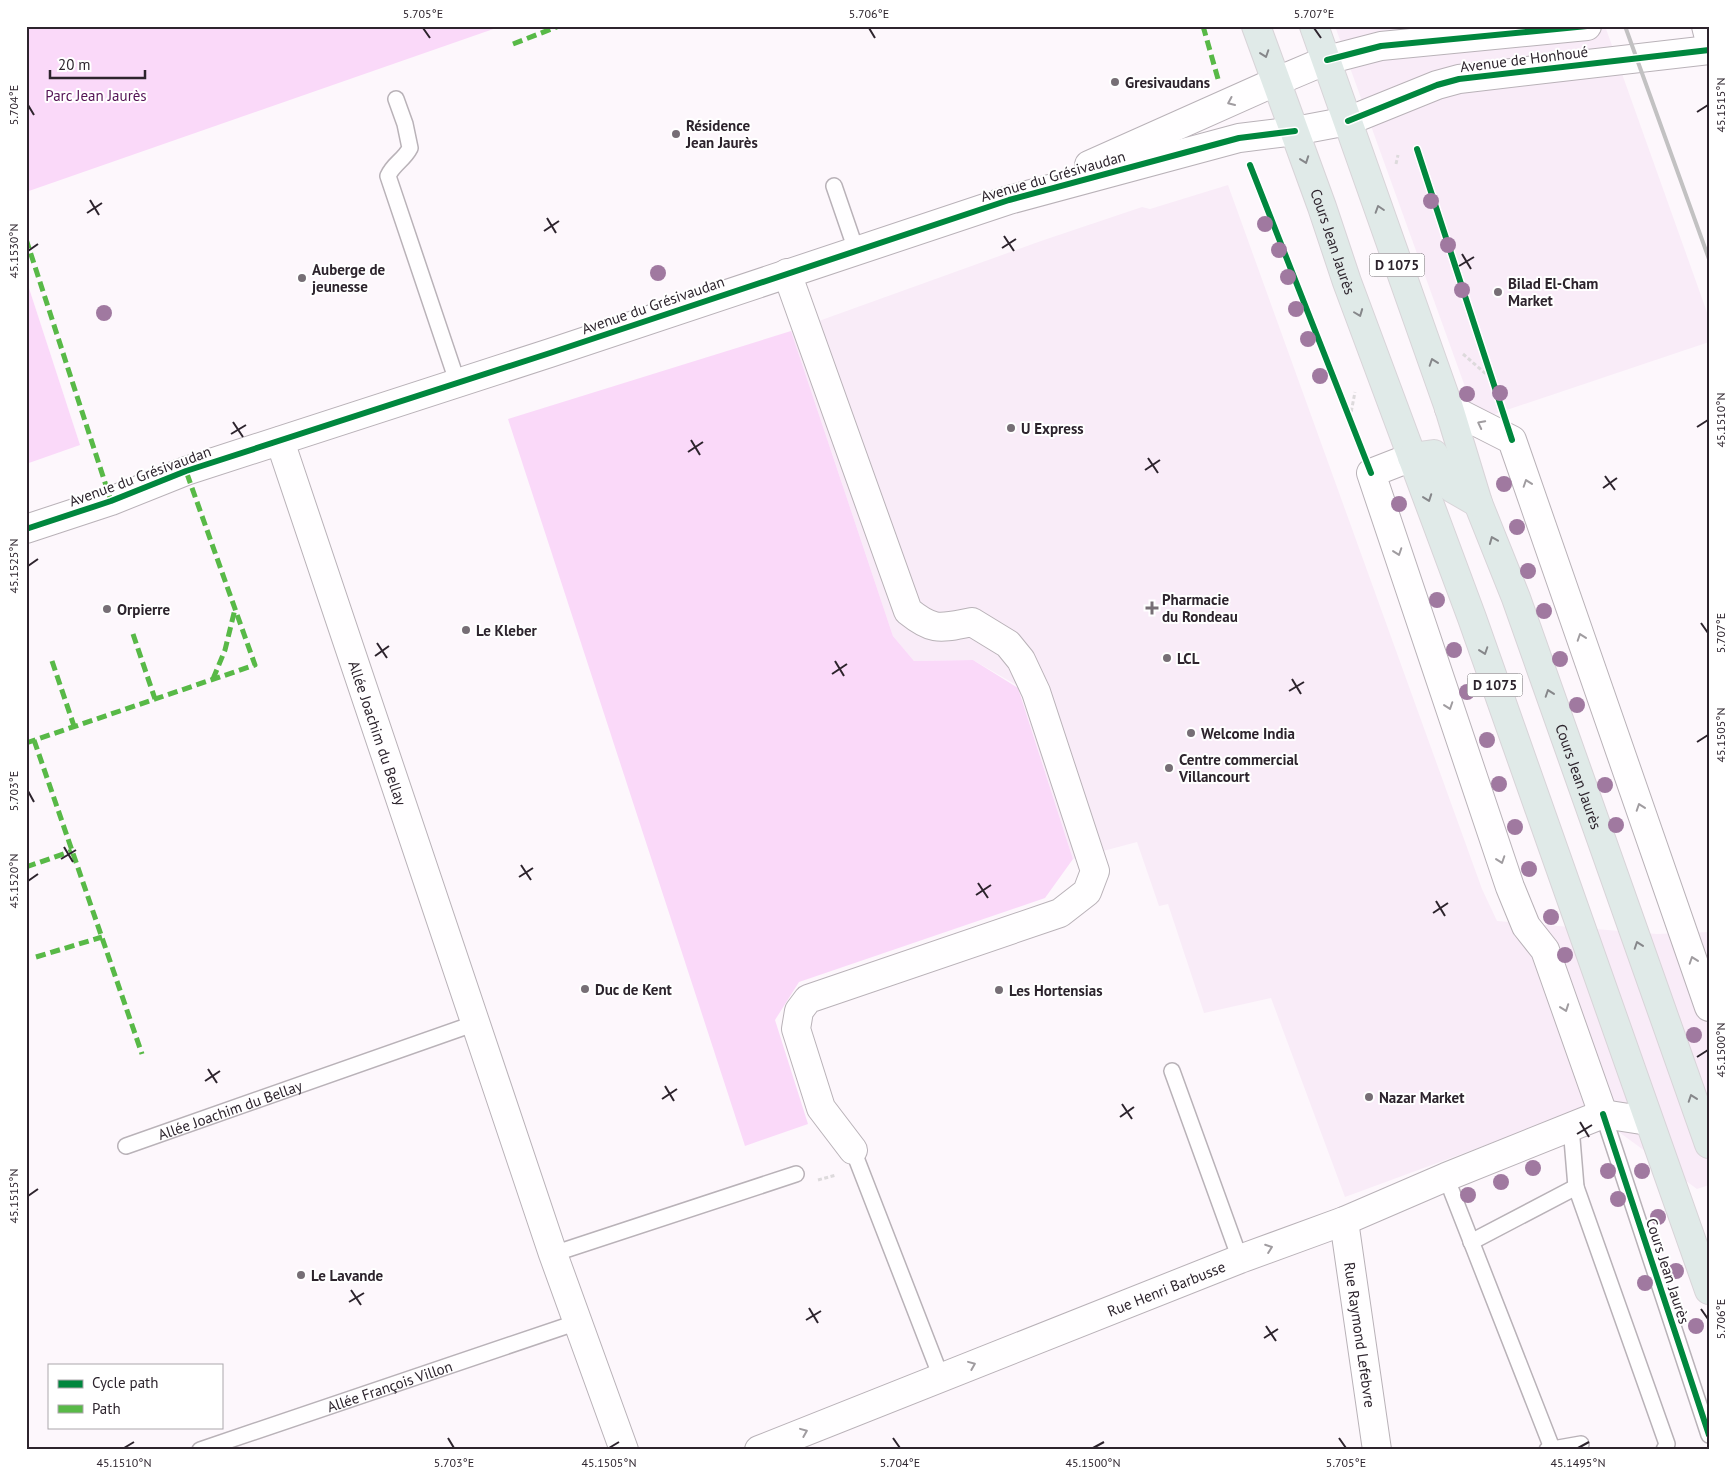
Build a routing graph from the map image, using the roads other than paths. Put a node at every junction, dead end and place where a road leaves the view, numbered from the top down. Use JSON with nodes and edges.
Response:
{"nodes":[{"id":1,"x":1256,"y":26,"type":"edge"},
{"id":2,"x":1314,"y":26,"type":"edge"},
{"id":3,"x":1587,"y":26,"type":"edge"},
{"id":4,"x":1706,"y":26,"type":"edge"},
{"id":5,"x":1709,"y":38,"type":"edge"},
{"id":6,"x":1455,"y":39,"type":"junction"},
{"id":7,"x":1709,"y":50,"type":"edge"},
{"id":8,"x":1326,"y":60,"type":"junction"},
{"id":9,"x":1301,"y":70,"type":"joint"},
{"id":10,"x":1459,"y":78,"type":"junction"},
{"id":11,"x":1275,"y":82,"type":"junction"},
{"id":12,"x":396,"y":99,"type":"dead end"},
{"id":13,"x":1348,"y":120,"type":"junction"},
{"id":14,"x":1295,"y":131,"type":"junction"},
{"id":15,"x":834,"y":186,"type":"dead end"},
{"id":16,"x":1009,"y":200,"type":"junction"},
{"id":17,"x":856,"y":250,"type":"junction"},
{"id":18,"x":787,"y":273,"type":"junction"},
{"id":19,"x":458,"y":384,"type":"junction"},
{"id":20,"x":1449,"y":408,"type":"junction"},
{"id":21,"x":280,"y":441,"type":"junction"},
{"id":22,"x":1412,"y":457,"type":"junction"},
{"id":23,"x":1478,"y":503,"type":"junction"},
{"id":24,"x":26,"y":529,"type":"edge"},
{"id":25,"x":1709,"y":1006,"type":"edge"},
{"id":26,"x":476,"y":1023,"type":"junction"},
{"id":27,"x":1172,"y":1071,"type":"dead end"},
{"id":28,"x":1603,"y":1114,"type":"junction"},
{"id":29,"x":1648,"y":1121,"type":"junction"},
{"id":30,"x":1571,"y":1127,"type":"junction"},
{"id":31,"x":1709,"y":1144,"type":"edge"},
{"id":32,"x":126,"y":1146,"type":"dead end"},
{"id":33,"x":853,"y":1150,"type":"joint"},
{"id":34,"x":796,"y":1174,"type":"road end"},
{"id":35,"x":1446,"y":1177,"type":"junction"},
{"id":36,"x":1576,"y":1187,"type":"junction"},
{"id":37,"x":1344,"y":1221,"type":"junction"},
{"id":38,"x":1472,"y":1242,"type":"junction"},
{"id":39,"x":553,"y":1254,"type":"junction"},
{"id":40,"x":1240,"y":1259,"type":"junction"},
{"id":41,"x":1709,"y":1290,"type":"edge"},
{"id":42,"x":582,"y":1333,"type":"junction"},
{"id":43,"x":941,"y":1377,"type":"junction"},
{"id":44,"x":1709,"y":1435,"type":"edge"},
{"id":45,"x":1581,"y":1444,"type":"dead end"},
{"id":46,"x":1549,"y":1449,"type":"edge"},
{"id":47,"x":200,"y":1450,"type":"edge"},
{"id":48,"x":624,"y":1450,"type":"edge"},
{"id":49,"x":759,"y":1450,"type":"edge"},
{"id":50,"x":1377,"y":1450,"type":"edge"},
{"id":51,"x":1664,"y":1450,"type":"edge"}],
"edges":[{"from":1,"to":11,"type":"main road","name":"Cours Jean Jaurès","number":"D 1075","one_way":true},
{"from":2,"to":8,"type":"main road","name":"Cours Jean Jaurès","number":"D 1075"},
{"from":3,"to":6,"type":"street","name":"Avenue de Honhoué"},
{"from":4,"to":5,"type":"street"},
{"from":6,"to":8,"type":"street","name":"Avenue de Honhoué"},
{"from":6,"to":10,"type":"street"},
{"from":7,"to":10,"type":"street","name":"Avenue de Honhoué"},
{"from":8,"to":9,"type":"street","name":"Avenue de Honhoué"},
{"from":8,"to":13,"type":"main road","name":"Cours Jean Jaurès","number":"D 1075"},
{"from":9,"to":11,"type":"street","name":"Avenue du Grésivaudan"},
{"from":10,"to":13,"type":"street","name":"Avenue de Honhoué"},
{"from":11,"to":14,"type":"main road","name":"Cours Jean Jaurès","number":"D 1075"},
{"from":11,"to":16,"type":"street","name":"Avenue du Grésivaudan","one_way":true},
{"from":12,"to":19,"type":"lane"},
{"from":13,"to":14,"type":"street","name":"Avenue de Honhoué"},
{"from":20,"to":13,"type":"main road","name":"Cours Jean Jaurès","number":"D 1075","one_way":true},
{"from":14,"to":16,"type":"street","name":"Avenue du Grésivaudan"},
{"from":14,"to":22,"type":"main road","name":"Cours Jean Jaurès","number":"D 1075","one_way":true},
{"from":15,"to":17,"type":"lane"},
{"from":16,"to":17,"type":"street","name":"Avenue du Grésivaudan"},
{"from":17,"to":18,"type":"street","name":"Avenue du Grésivaudan"},
{"from":18,"to":19,"type":"street","name":"Avenue du Grésivaudan"},
{"from":18,"to":33,"type":"street"},
{"from":19,"to":21,"type":"street","name":"Avenue du Grésivaudan"},
{"from":20,"to":23,"type":"main road","name":"Cours Jean Jaurès","number":"D 1075"},
{"from":25,"to":20,"type":"street","one_way":true},
{"from":21,"to":24,"type":"street","name":"Avenue du Grésivaudan"},
{"from":21,"to":26,"type":"street","name":"Allée Joachim du Bellay"},
{"from":22,"to":23,"type":"main road"},
{"from":22,"to":28,"type":"street","name":"Cours Jean Jaurès","one_way":true},
{"from":22,"to":29,"type":"main road","name":"Cours Jean Jaurès","number":"D 1075","one_way":true},
{"from":31,"to":23,"type":"main road","name":"Cours Jean Jaurès","number":"D 1075","one_way":true},
{"from":26,"to":32,"type":"lane","name":"Allée Joachim du Bellay"},
{"from":26,"to":39,"type":"street","name":"Allée Joachim du Bellay"},
{"from":27,"to":40,"type":"lane"},
{"from":28,"to":29,"type":"street"},
{"from":28,"to":30,"type":"street"},
{"from":28,"to":44,"type":"lane","name":"Cours Jean Jaurès"},
{"from":29,"to":41,"type":"main road","name":"Cours Jean Jaurès","number":"D 1075"},
{"from":30,"to":35,"type":"street","name":"Rue Henri Barbusse"},
{"from":30,"to":36,"type":"lane"},
{"from":33,"to":43,"type":"lane"},
{"from":34,"to":39,"type":"lane"},
{"from":35,"to":37,"type":"street","name":"Rue Henri Barbusse"},
{"from":35,"to":38,"type":"lane"},
{"from":36,"to":38,"type":"lane"},
{"from":36,"to":51,"type":"lane"},
{"from":40,"to":37,"type":"street","name":"Rue Henri Barbusse","one_way":true},
{"from":37,"to":50,"type":"street","name":"Rue Raymond Lefebvre"},
{"from":38,"to":46,"type":"lane"},
{"from":39,"to":42,"type":"street","name":"Allée Joachim du Bellay"},
{"from":43,"to":40,"type":"street","name":"Rue Henri Barbusse","one_way":true},
{"from":42,"to":47,"type":"lane","name":"Allée François Villon"},
{"from":42,"to":48,"type":"street","name":"Allée Joachim du Bellay"},
{"from":49,"to":43,"type":"street","name":"Rue Henri Barbusse","one_way":true},
{"from":45,"to":46,"type":"lane"}]}
